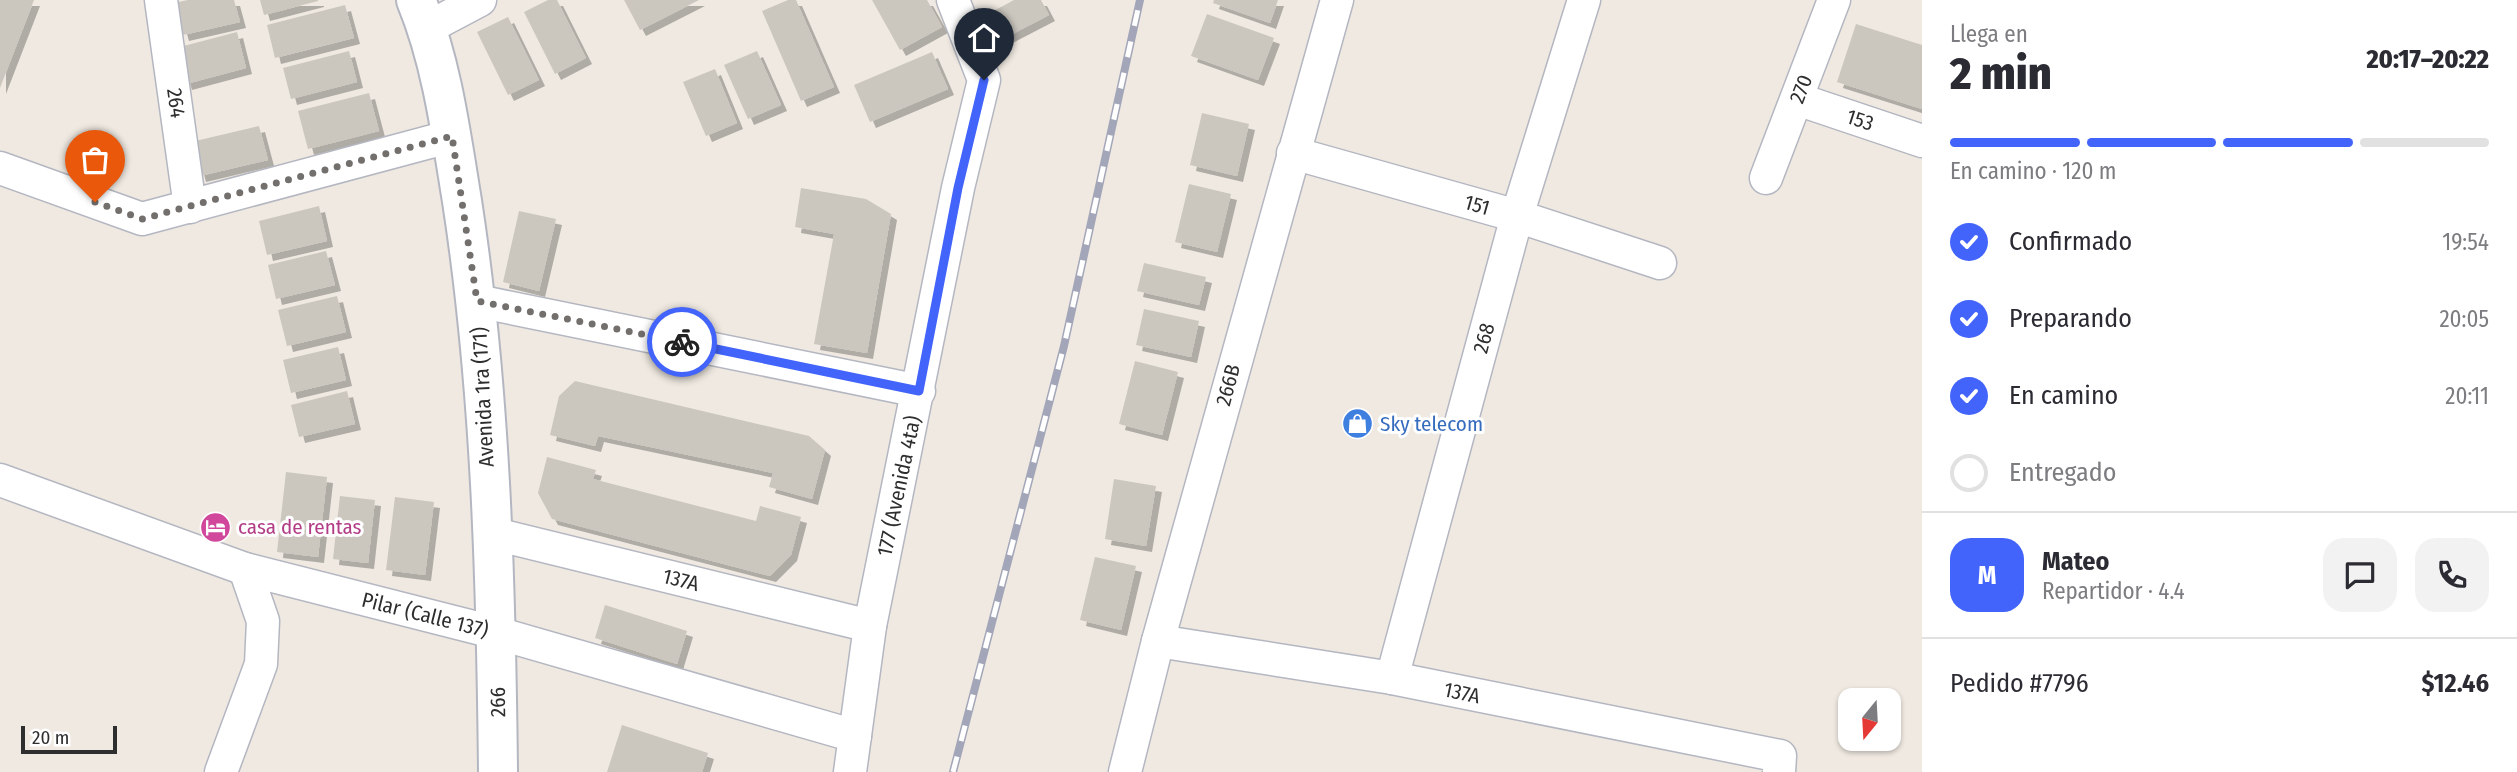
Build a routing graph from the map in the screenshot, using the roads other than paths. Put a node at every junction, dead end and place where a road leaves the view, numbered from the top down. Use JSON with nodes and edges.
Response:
{"nodes":[{"id":1,"x":161,"y":0,"type":"edge"},
{"id":2,"x":480,"y":0,"type":"edge"},
{"id":3,"x":953,"y":0,"type":"edge"},
{"id":4,"x":1338,"y":0,"type":"edge"},
{"id":5,"x":1584,"y":0,"type":"edge"},
{"id":6,"x":1834,"y":0,"type":"edge"},
{"id":7,"x":422,"y":14,"type":"edge"},
{"id":8,"x":1797,"y":99,"type":"junction"},
{"id":9,"x":452,"y":136,"type":"junction"},
{"id":10,"x":1922,"y":141,"type":"edge"},
{"id":11,"x":1293,"y":153,"type":"junction"},
{"id":12,"x":0,"y":168,"type":"edge"},
{"id":13,"x":1766,"y":178,"type":"dead end"},
{"id":14,"x":190,"y":207,"type":"junction"},
{"id":15,"x":1517,"y":216,"type":"junction"},
{"id":16,"x":1660,"y":263,"type":"dead end"},
{"id":17,"x":477,"y":301,"type":"junction"},
{"id":18,"x":919,"y":391,"type":"junction"},
{"id":19,"x":0,"y":480,"type":"edge"},
{"id":20,"x":491,"y":533,"type":"junction"},
{"id":21,"x":245,"y":569,"type":"junction"},
{"id":22,"x":870,"y":626,"type":"junction"},
{"id":23,"x":497,"y":633,"type":"junction"},
{"id":24,"x":1158,"y":641,"type":"junction"},
{"id":25,"x":1392,"y":678,"type":"junction"},
{"id":26,"x":855,"y":736,"type":"junction"},
{"id":27,"x":1774,"y":761,"type":"edge"},
{"id":28,"x":221,"y":772,"type":"edge"},
{"id":29,"x":498,"y":772,"type":"edge"},
{"id":30,"x":850,"y":772,"type":"edge"},
{"id":31,"x":1125,"y":772,"type":"edge"}],
"edges":[{"from":1,"to":14,"type":"street","name":"264"},
{"from":2,"to":7,"type":"street"},
{"from":3,"to":18,"type":"street","name":"177 (Avenida 4ta)"},
{"from":4,"to":11,"type":"street","name":"266B"},
{"from":5,"to":15,"type":"street","name":"268"},
{"from":6,"to":8,"type":"street","name":"270"},
{"from":7,"to":9,"type":"street","name":"Avenida 1ra (171)"},
{"from":8,"to":10,"type":"street","name":"153"},
{"from":8,"to":13,"type":"street","name":"270"},
{"from":9,"to":14,"type":"street"},
{"from":9,"to":17,"type":"street","name":"Avenida 1ra (171)"},
{"from":11,"to":15,"type":"street","name":"151"},
{"from":11,"to":24,"type":"street","name":"266B"},
{"from":12,"to":14,"type":"street"},
{"from":15,"to":16,"type":"street","name":"151"},
{"from":15,"to":25,"type":"street","name":"268"},
{"from":17,"to":18,"type":"street"},
{"from":17,"to":20,"type":"street","name":"Avenida 1ra (171)"},
{"from":18,"to":22,"type":"street","name":"177 (Avenida 4ta)"},
{"from":19,"to":21,"type":"street","name":"Pilar (Calle 137)"},
{"from":20,"to":22,"type":"street","name":"137A"},
{"from":20,"to":23,"type":"street","name":"Avenida 1ra (171)"},
{"from":21,"to":23,"type":"street","name":"Pilar (Calle 137)"},
{"from":21,"to":28,"type":"street"},
{"from":22,"to":26,"type":"street","name":"177 (Avenida 4ta)"},
{"from":23,"to":26,"type":"street","name":"Pilar (Calle 137)"},
{"from":23,"to":29,"type":"street","name":"266"},
{"from":24,"to":25,"type":"street","name":"137A"},
{"from":24,"to":31,"type":"street","name":"266B"},
{"from":25,"to":27,"type":"street","name":"137A"},
{"from":26,"to":30,"type":"street","name":"177 (Avenida 4ta)"}]}
